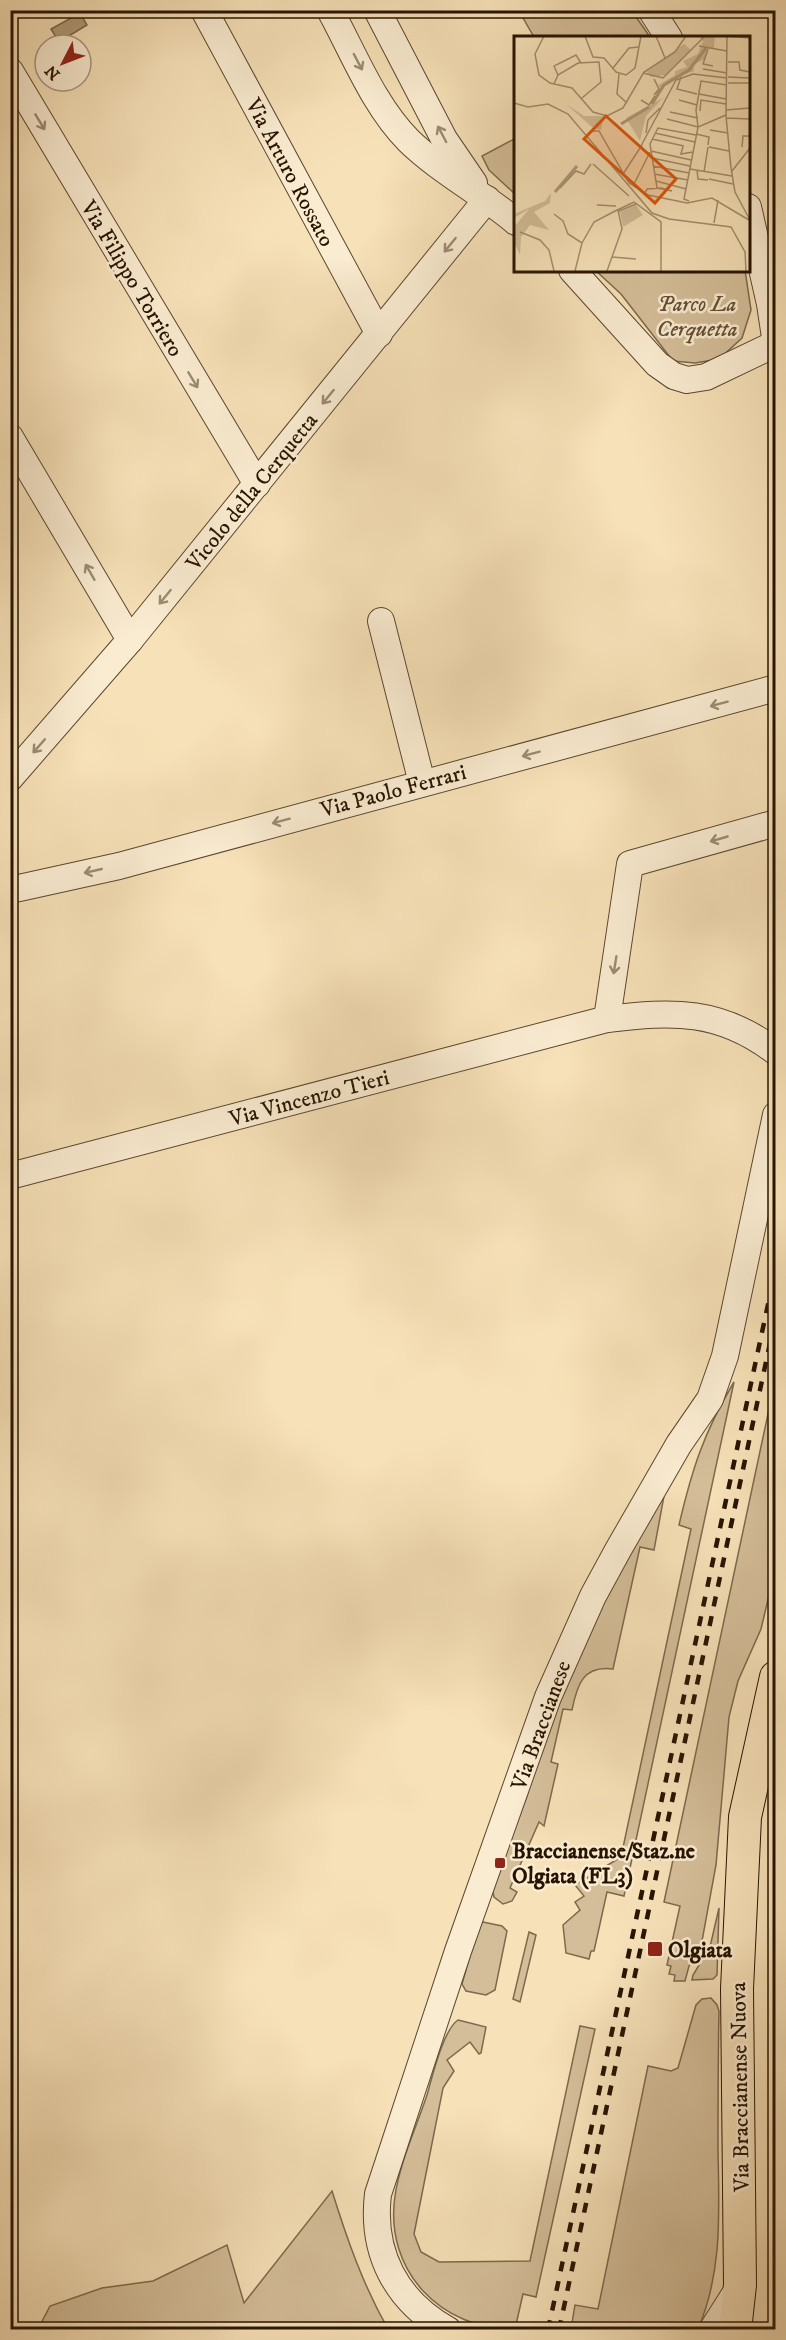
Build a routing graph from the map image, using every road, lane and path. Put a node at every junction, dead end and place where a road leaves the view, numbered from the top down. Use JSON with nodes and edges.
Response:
{"nodes":[{"id":1,"x":204,"y":10,"type":"edge"},
{"id":2,"x":330,"y":10,"type":"edge"},
{"id":3,"x":377,"y":10,"type":"edge"},
{"id":4,"x":651,"y":10,"type":"edge"},
{"id":5,"x":668,"y":36,"type":"edge"},
{"id":6,"x":10,"y":71,"type":"edge"},
{"id":7,"x":487,"y":200,"type":"junction"},
{"id":8,"x":750,"y":216,"type":"edge"},
{"id":9,"x":514,"y":220,"type":"edge"},
{"id":10,"x":574,"y":272,"type":"edge"},
{"id":11,"x":379,"y":333,"type":"junction"},
{"id":12,"x":776,"y":344,"type":"edge"},
{"id":13,"x":10,"y":437,"type":"edge"},
{"id":14,"x":257,"y":484,"type":"junction"},
{"id":15,"x":381,"y":621,"type":"dead end"},
{"id":16,"x":130,"y":640,"type":"junction"},
{"id":17,"x":776,"y":688,"type":"edge"},
{"id":18,"x":10,"y":778,"type":"edge"},
{"id":19,"x":422,"y":783,"type":"junction"},
{"id":20,"x":776,"y":823,"type":"edge"},
{"id":21,"x":10,"y":890,"type":"edge"},
{"id":22,"x":607,"y":1019,"type":"junction"},
{"id":23,"x":776,"y":1052,"type":"edge"},
{"id":24,"x":776,"y":1115,"type":"edge"},
{"id":25,"x":10,"y":1176,"type":"edge"},
{"id":26,"x":776,"y":1677,"type":"edge"},
{"id":27,"x":740,"y":2285,"type":"junction"},
{"id":28,"x":448,"y":2330,"type":"edge"},
{"id":29,"x":712,"y":2330,"type":"edge"},
{"id":30,"x":735,"y":2330,"type":"edge"}],
"edges":[{"from":1,"to":11,"type":"street","name":"Via Arturo Rossato"},
{"from":2,"to":7,"type":"street","one_way":true},
{"from":7,"to":3,"type":"street","one_way":true},
{"from":4,"to":5,"type":"street"},
{"from":6,"to":14,"type":"street","name":"Via Filippo Torriero","one_way":true},
{"from":7,"to":9,"type":"street"},
{"from":7,"to":11,"type":"street","name":"Vicolo della Cerquetta","one_way":true},
{"from":8,"to":12,"type":"street"},
{"from":10,"to":12,"type":"street"},
{"from":11,"to":14,"type":"street","name":"Vicolo della Cerquetta","one_way":true},
{"from":16,"to":13,"type":"street","one_way":true},
{"from":14,"to":16,"type":"street","name":"Vicolo della Cerquetta","one_way":true},
{"from":15,"to":19,"type":"street"},
{"from":16,"to":18,"type":"street","name":"Vicolo della Cerquetta","one_way":true},
{"from":17,"to":19,"type":"street","name":"Via Paolo Ferrari","one_way":true},
{"from":19,"to":21,"type":"street","name":"Via Paolo Ferrari","one_way":true},
{"from":20,"to":22,"type":"street","one_way":true},
{"from":22,"to":23,"type":"street","name":"Via Vincenzo Tieri"},
{"from":22,"to":25,"type":"street","name":"Via Vincenzo Tieri"},
{"from":24,"to":28,"type":"street","name":"Via Braccianese"},
{"from":26,"to":27,"type":"main road","name":"Via Braccianense Nuova"},
{"from":27,"to":29,"type":"street"},
{"from":27,"to":30,"type":"main road"}]}
